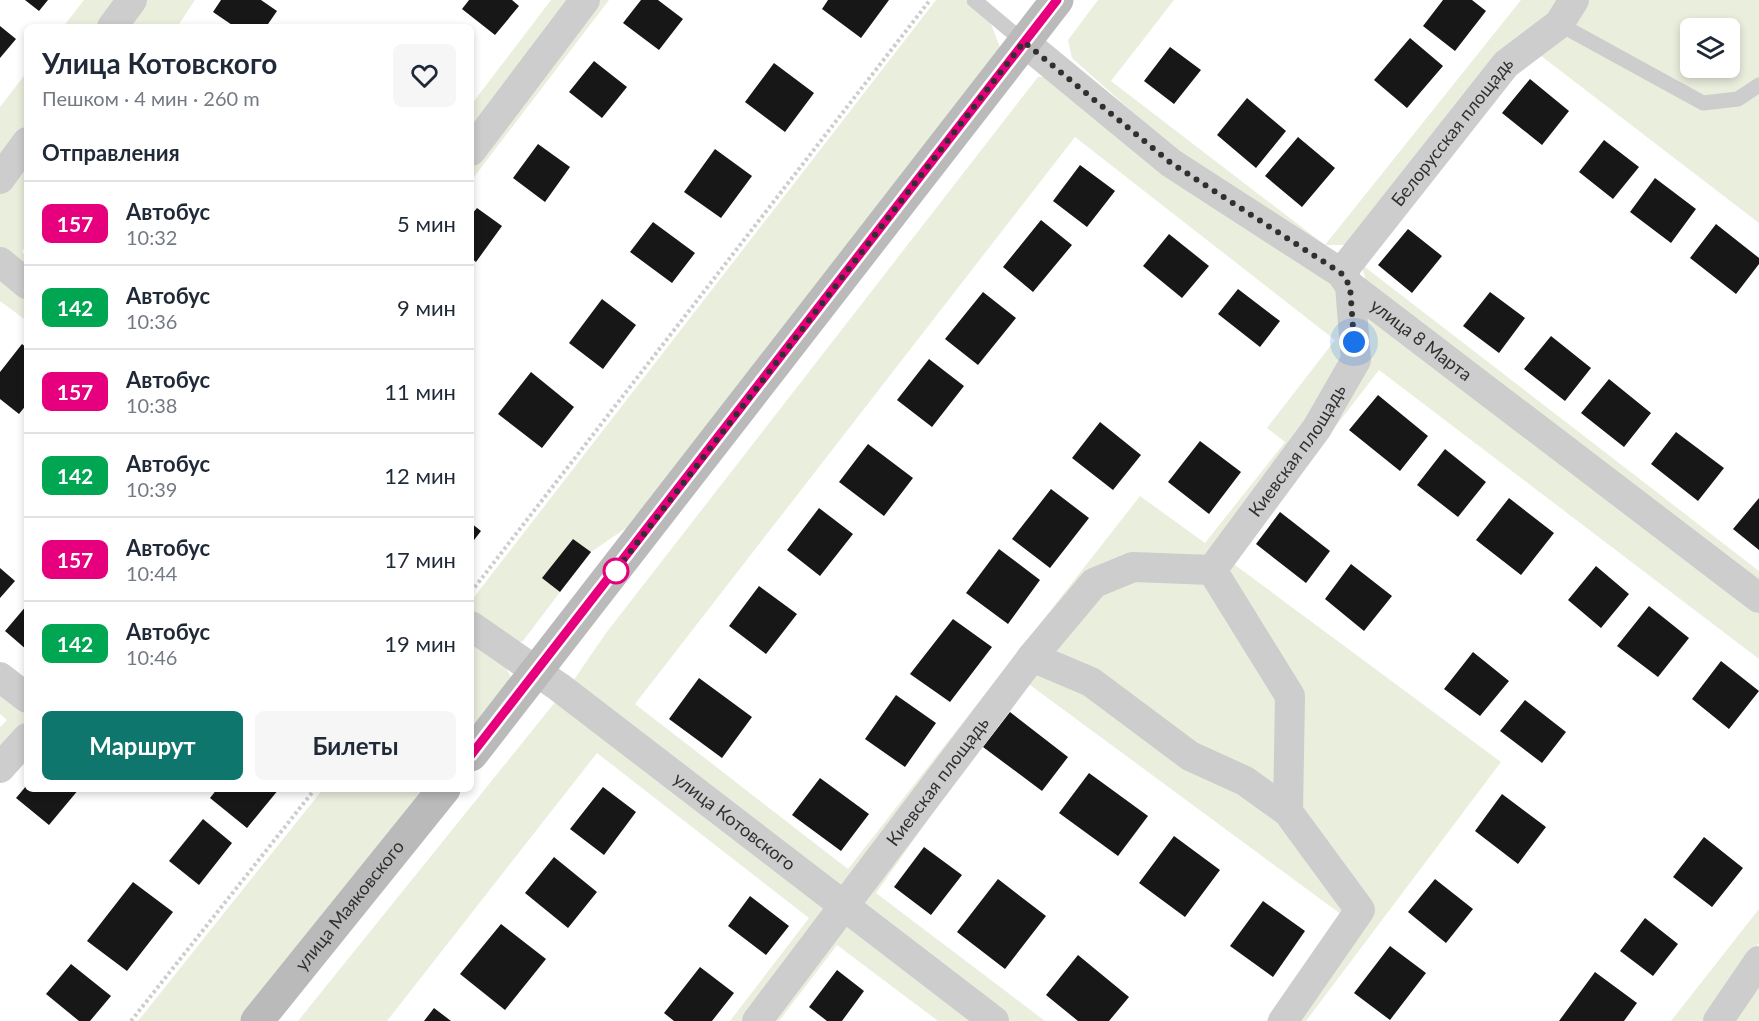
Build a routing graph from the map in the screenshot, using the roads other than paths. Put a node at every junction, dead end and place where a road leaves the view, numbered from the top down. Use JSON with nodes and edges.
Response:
{"nodes":[{"id":1,"x":132,"y":0,"type":"edge"},
{"id":2,"x":585,"y":0,"type":"edge"},
{"id":3,"x":974,"y":0,"type":"edge"},
{"id":4,"x":1057,"y":0,"type":"edge"},
{"id":5,"x":1566,"y":12,"type":"edge"},
{"id":6,"x":114,"y":24,"type":"edge"},
{"id":7,"x":1024,"y":42,"type":"junction"},
{"id":8,"x":1759,"y":85,"type":"edge"},
{"id":9,"x":24,"y":146,"type":"edge"},
{"id":10,"x":474,"y":147,"type":"edge"},
{"id":11,"x":0,"y":178,"type":"edge"},
{"id":12,"x":0,"y":262,"type":"edge"},
{"id":13,"x":1345,"y":279,"type":"junction"},
{"id":14,"x":24,"y":282,"type":"edge"},
{"id":15,"x":1212,"y":570,"type":"junction"},
{"id":16,"x":1759,"y":598,"type":"edge"},
{"id":17,"x":474,"y":628,"type":"edge"},
{"id":18,"x":1032,"y":657,"type":"junction"},
{"id":19,"x":537,"y":672,"type":"junction"},
{"id":20,"x":0,"y":677,"type":"edge"},
{"id":21,"x":24,"y":696,"type":"edge"},
{"id":22,"x":24,"y":741,"type":"edge"},
{"id":23,"x":474,"y":751,"type":"edge"},
{"id":24,"x":0,"y":768,"type":"edge"},
{"id":25,"x":442,"y":792,"type":"edge"},
{"id":26,"x":1288,"y":812,"type":"junction"},
{"id":27,"x":845,"y":908,"type":"junction"},
{"id":28,"x":1759,"y":961,"type":"edge"},
{"id":29,"x":257,"y":1021,"type":"edge"},
{"id":30,"x":757,"y":1021,"type":"edge"},
{"id":31,"x":994,"y":1021,"type":"edge"},
{"id":32,"x":1283,"y":1021,"type":"edge"},
{"id":33,"x":1718,"y":1021,"type":"edge"}],
"edges":[{"from":1,"to":6,"type":"street"},
{"from":2,"to":10,"type":"street"},
{"from":3,"to":7,"type":"lane"},
{"from":4,"to":7,"type":"main road"},
{"from":5,"to":8,"type":"lane"},
{"from":5,"to":13,"type":"street","name":"Белорусская площадь"},
{"from":7,"to":13,"type":"street","name":"улица 8 Марта"},
{"from":7,"to":19,"type":"main road"},
{"from":9,"to":11,"type":"street"},
{"from":12,"to":14,"type":"street"},
{"from":13,"to":15,"type":"street","name":"Киевская площадь"},
{"from":13,"to":16,"type":"street","name":"улица 8 Марта"},
{"from":15,"to":18,"type":"street","name":"Киевская площадь"},
{"from":15,"to":26,"type":"street"},
{"from":17,"to":19,"type":"street","name":"улица Котовского"},
{"from":18,"to":26,"type":"street"},
{"from":18,"to":27,"type":"street","name":"Киевская площадь"},
{"from":19,"to":23,"type":"main road"},
{"from":19,"to":27,"type":"street","name":"улица Котовского"},
{"from":20,"to":21,"type":"street"},
{"from":22,"to":24,"type":"street"},
{"from":25,"to":29,"type":"main road","name":"улица Маяковского"},
{"from":26,"to":32,"type":"street"},
{"from":27,"to":30,"type":"street","name":"Киевская площадь"},
{"from":27,"to":31,"type":"street","name":"улица Котовского"},
{"from":28,"to":33,"type":"street"}]}
